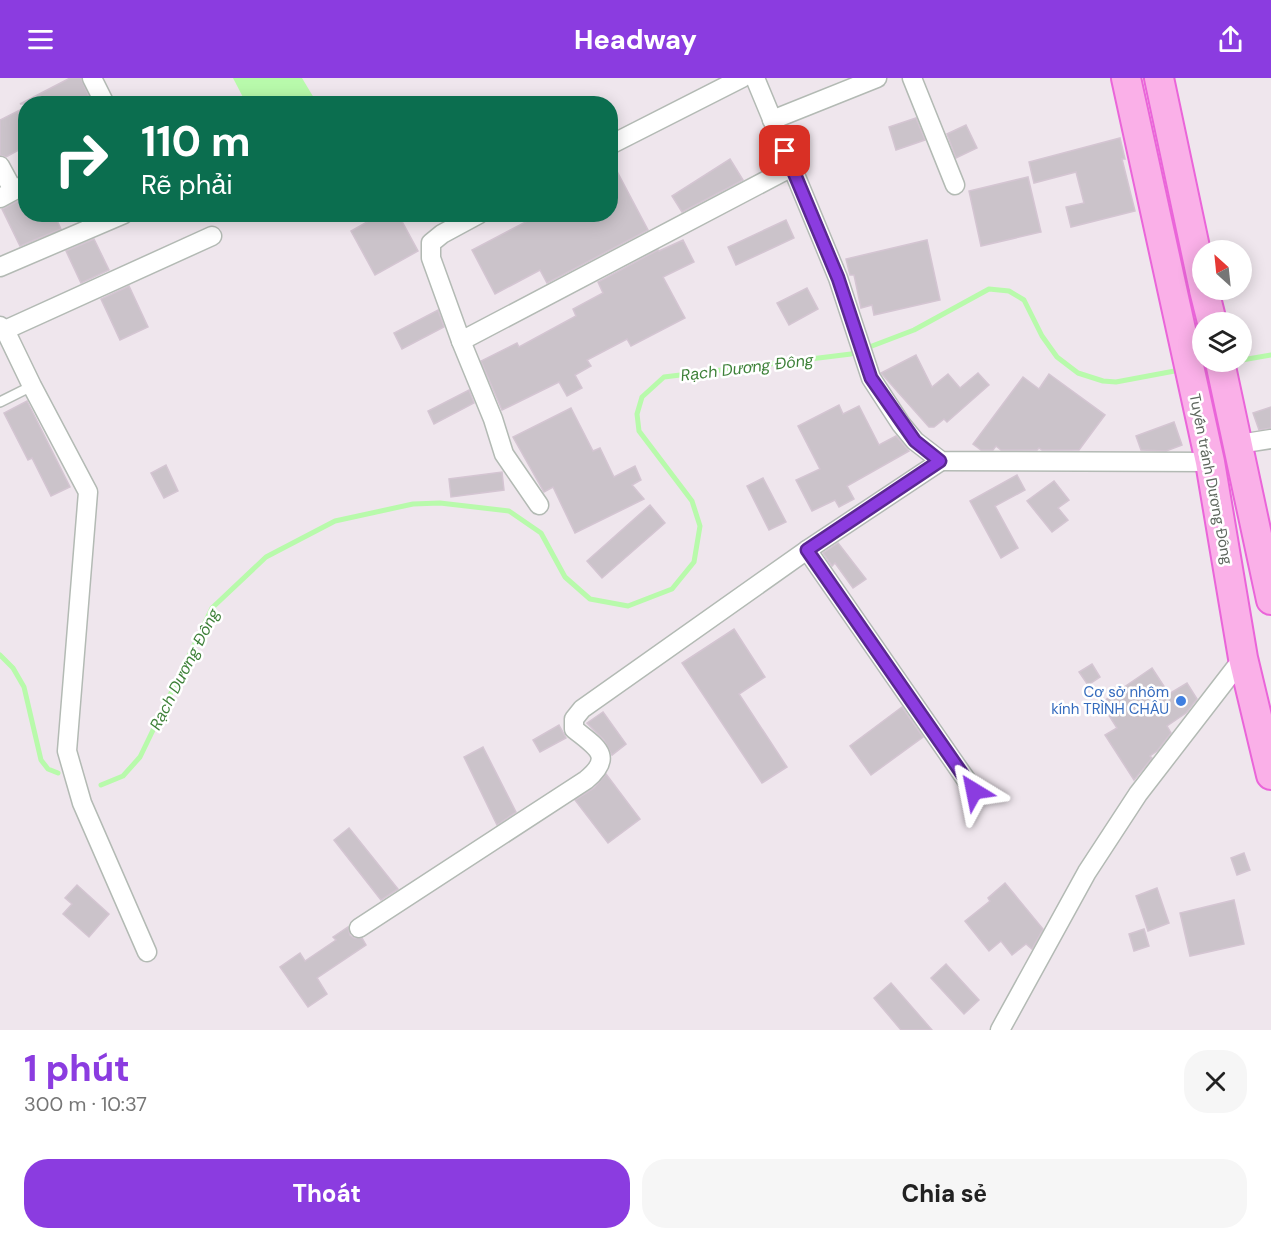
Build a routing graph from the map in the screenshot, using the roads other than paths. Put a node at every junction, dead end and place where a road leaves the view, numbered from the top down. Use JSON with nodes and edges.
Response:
{"nodes":[{"id":1,"x":92,"y":78,"type":"edge"},
{"id":2,"x":742,"y":78,"type":"edge"},
{"id":3,"x":755,"y":78,"type":"edge"},
{"id":4,"x":877,"y":78,"type":"edge"},
{"id":5,"x":912,"y":78,"type":"edge"},
{"id":6,"x":1126,"y":78,"type":"edge"},
{"id":7,"x":1159,"y":78,"type":"edge"},
{"id":8,"x":101,"y":96,"type":"edge"},
{"id":9,"x":772,"y":120,"type":"junction"},
{"id":10,"x":618,"y":141,"type":"edge"},
{"id":11,"x":0,"y":166,"type":"edge"},
{"id":12,"x":792,"y":167,"type":"junction"},
{"id":13,"x":955,"y":185,"type":"dead end"},
{"id":14,"x":13,"y":190,"type":"edge"},
{"id":15,"x":105,"y":222,"type":"edge"},
{"id":16,"x":464,"y":222,"type":"edge"},
{"id":17,"x":212,"y":236,"type":"dead end"},
{"id":18,"x":1193,"y":240,"type":"edge"},
{"id":19,"x":0,"y":267,"type":"edge"},
{"id":20,"x":3,"y":328,"type":"edge"},
{"id":21,"x":461,"y":341,"type":"junction"},
{"id":22,"x":1222,"y":372,"type":"edge"},
{"id":23,"x":32,"y":386,"type":"junction"},
{"id":24,"x":0,"y":402,"type":"edge"},
{"id":25,"x":1271,"y":439,"type":"edge"},
{"id":26,"x":1239,"y":444,"type":"junction"},
{"id":27,"x":940,"y":461,"type":"junction"},
{"id":28,"x":1210,"y":462,"type":"junction"},
{"id":29,"x":539,"y":505,"type":"dead end"},
{"id":30,"x":807,"y":550,"type":"junction"},
{"id":31,"x":1271,"y":600,"type":"edge"},
{"id":32,"x":1243,"y":658,"type":"junction"},
{"id":33,"x":1271,"y":775,"type":"edge"},
{"id":34,"x":974,"y":791,"type":"dead end"},
{"id":35,"x":359,"y":928,"type":"dead end"},
{"id":36,"x":147,"y":952,"type":"dead end"},
{"id":37,"x":1000,"y":1030,"type":"edge"}],
"edges":[{"from":1,"to":8,"type":"street"},
{"from":2,"to":10,"type":"street"},
{"from":3,"to":9,"type":"street"},
{"from":4,"to":9,"type":"street"},
{"from":5,"to":13,"type":"street"},
{"from":6,"to":28,"type":"main road","name":"Tuyến tránh Dương Đông"},
{"from":7,"to":18,"type":"main road"},
{"from":9,"to":12,"type":"street"},
{"from":11,"to":14,"type":"street"},
{"from":12,"to":21,"type":"street"},
{"from":12,"to":27,"type":"street"},
{"from":15,"to":19,"type":"street"},
{"from":16,"to":21,"type":"street"},
{"from":17,"to":20,"type":"street"},
{"from":20,"to":23,"type":"street"},
{"from":21,"to":29,"type":"street"},
{"from":22,"to":26,"type":"main road"},
{"from":23,"to":24,"type":"lane"},
{"from":23,"to":36,"type":"street"},
{"from":25,"to":26,"type":"street"},
{"from":26,"to":31,"type":"main road"},
{"from":27,"to":28,"type":"street"},
{"from":27,"to":30,"type":"street"},
{"from":28,"to":32,"type":"main road","name":"Tuyến tránh Dương Đông"},
{"from":30,"to":34,"type":"street"},
{"from":30,"to":35,"type":"street"},
{"from":32,"to":33,"type":"main road","name":"Tuyến tránh Dương Đông"},
{"from":32,"to":37,"type":"street"}]}
